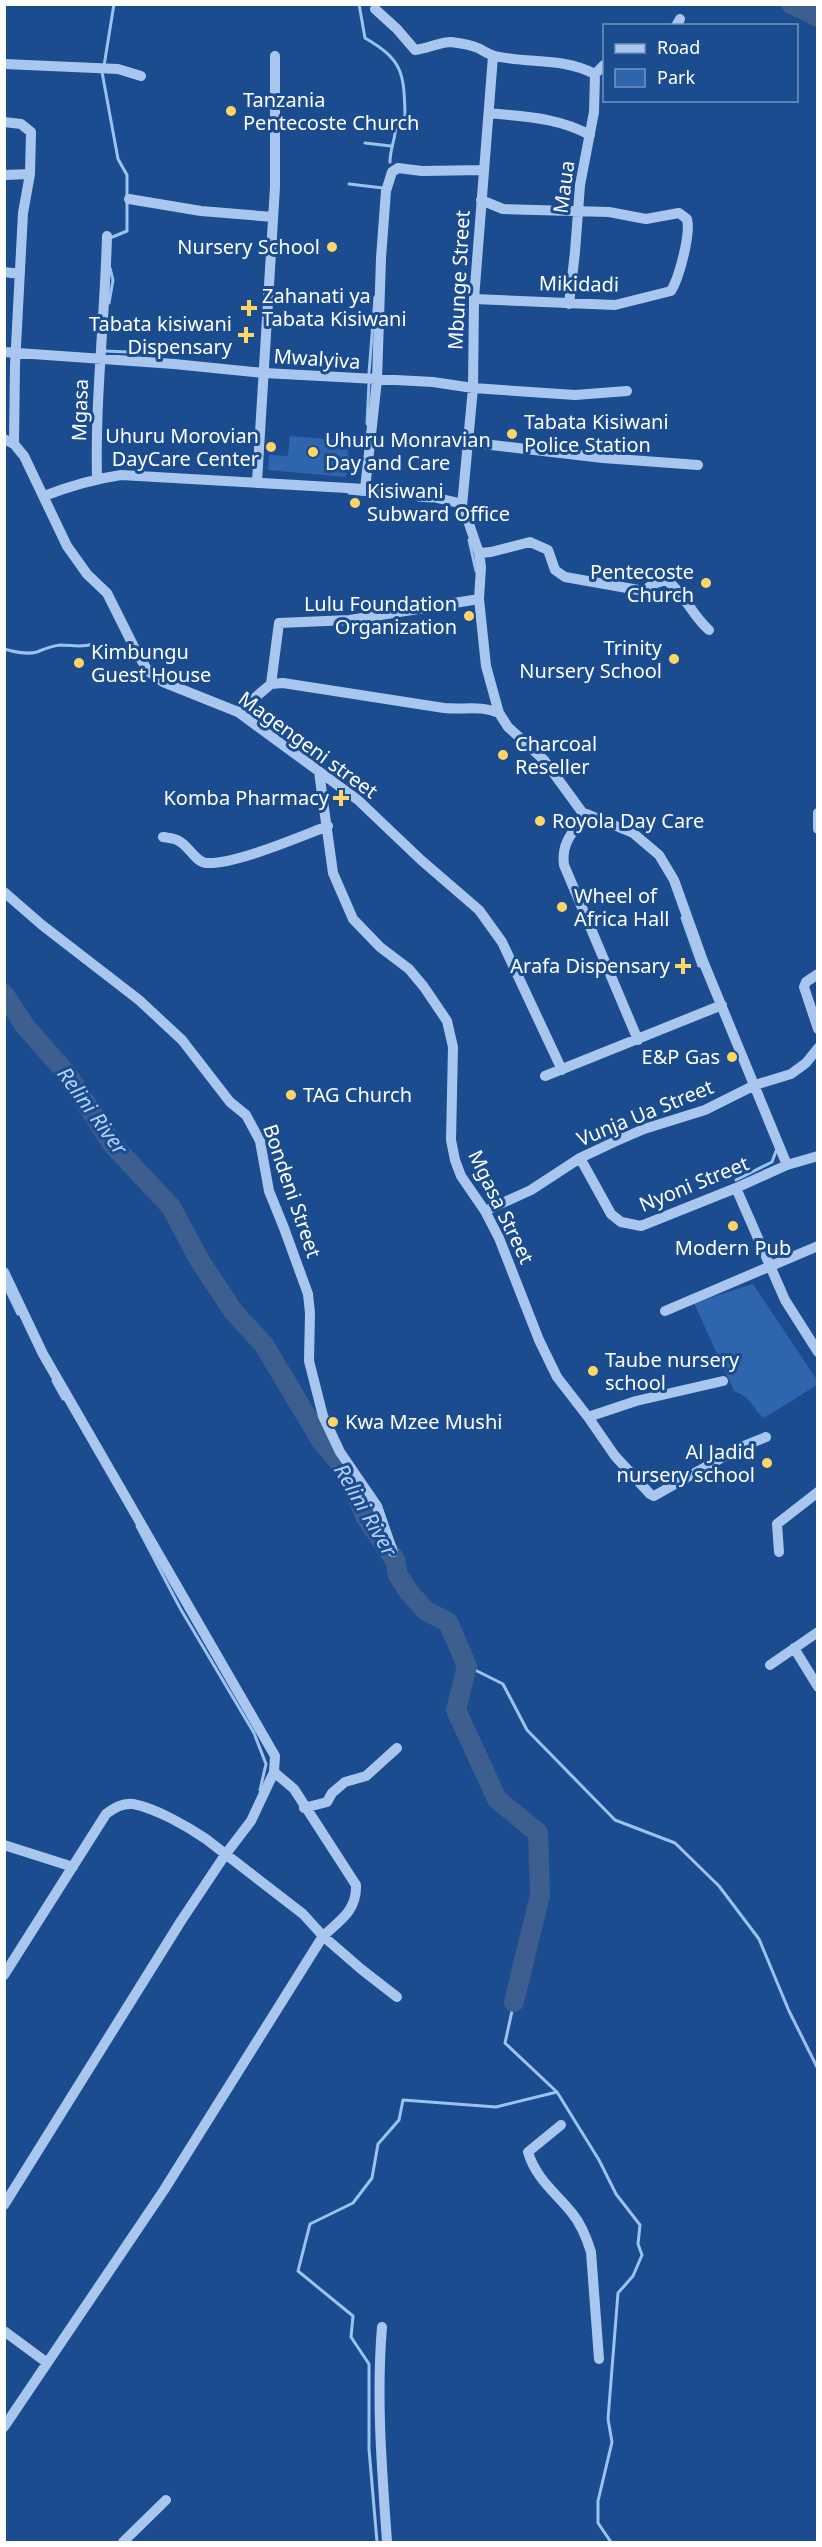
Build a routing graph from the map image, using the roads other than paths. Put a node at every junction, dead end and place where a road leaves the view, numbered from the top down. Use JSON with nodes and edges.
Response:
{"nodes":[{"id":1,"x":375,"y":9,"type":"dead end"},
{"id":2,"x":275,"y":56,"type":"dead end"},
{"id":3,"x":493,"y":56,"type":"junction"},
{"id":4,"x":4,"y":64,"type":"edge"},
{"id":5,"x":603,"y":66,"type":"edge"},
{"id":6,"x":595,"y":74,"type":"junction"},
{"id":7,"x":141,"y":76,"type":"dead end"},
{"id":8,"x":489,"y":113,"type":"junction"},
{"id":9,"x":4,"y":122,"type":"edge"},
{"id":10,"x":590,"y":135,"type":"junction"},
{"id":11,"x":484,"y":170,"type":"junction"},
{"id":12,"x":30,"y":174,"type":"junction"},
{"id":13,"x":4,"y":175,"type":"edge"},
{"id":14,"x":129,"y":199,"type":"dead end"},
{"id":15,"x":480,"y":200,"type":"junction"},
{"id":16,"x":577,"y":212,"type":"junction"},
{"id":17,"x":273,"y":217,"type":"junction"},
{"id":18,"x":107,"y":236,"type":"dead end"},
{"id":19,"x":4,"y":272,"type":"edge"},
{"id":20,"x":20,"y":274,"type":"junction"},
{"id":21,"x":474,"y":299,"type":"junction"},
{"id":22,"x":568,"y":304,"type":"junction"},
{"id":23,"x":10,"y":353,"type":"edge"},
{"id":24,"x":100,"y":358,"type":"junction"},
{"id":25,"x":264,"y":373,"type":"junction"},
{"id":26,"x":377,"y":380,"type":"junction"},
{"id":27,"x":473,"y":388,"type":"junction"},
{"id":28,"x":627,"y":391,"type":"dead end"},
{"id":29,"x":9,"y":441,"type":"edge"},
{"id":30,"x":466,"y":442,"type":"junction"},
{"id":31,"x":698,"y":465,"type":"dead end"},
{"id":32,"x":97,"y":478,"type":"junction"},
{"id":33,"x":257,"y":483,"type":"junction"},
{"id":34,"x":365,"y":489,"type":"junction"},
{"id":35,"x":44,"y":496,"type":"junction"},
{"id":36,"x":462,"y":506,"type":"junction"},
{"id":37,"x":479,"y":553,"type":"junction"},
{"id":38,"x":479,"y":599,"type":"junction"},
{"id":39,"x":709,"y":630,"type":"dead end"},
{"id":40,"x":271,"y":684,"type":"junction"},
{"id":41,"x":237,"y":712,"type":"junction"},
{"id":42,"x":499,"y":713,"type":"junction"},
{"id":43,"x":320,"y":772,"type":"junction"},
{"id":44,"x":818,"y":813,"type":"edge"},
{"id":45,"x":586,"y":815,"type":"junction"},
{"id":46,"x":328,"y":826,"type":"junction"},
{"id":47,"x":818,"y":829,"type":"edge"},
{"id":48,"x":163,"y":837,"type":"dead end"},
{"id":49,"x":4,"y":892,"type":"edge"},
{"id":50,"x":818,"y":974,"type":"edge"},
{"id":51,"x":722,"y":1005,"type":"junction"},
{"id":52,"x":818,"y":1029,"type":"edge"},
{"id":53,"x":638,"y":1040,"type":"junction"},
{"id":54,"x":818,"y":1048,"type":"edge"},
{"id":55,"x":562,"y":1070,"type":"junction"},
{"id":56,"x":545,"y":1076,"type":"dead end"},
{"id":57,"x":755,"y":1085,"type":"junction"},
{"id":58,"x":818,"y":1156,"type":"edge"},
{"id":59,"x":580,"y":1158,"type":"junction"},
{"id":60,"x":787,"y":1165,"type":"junction"},
{"id":61,"x":736,"y":1188,"type":"junction"},
{"id":62,"x":485,"y":1212,"type":"junction"},
{"id":63,"x":818,"y":1246,"type":"edge"},
{"id":64,"x":771,"y":1266,"type":"junction"},
{"id":65,"x":4,"y":1272,"type":"edge"},
{"id":66,"x":665,"y":1311,"type":"dead end"},
{"id":67,"x":818,"y":1352,"type":"edge"},
{"id":68,"x":723,"y":1381,"type":"dead end"},
{"id":69,"x":588,"y":1417,"type":"junction"},
{"id":70,"x":766,"y":1437,"type":"dead end"},
{"id":71,"x":818,"y":1492,"type":"edge"},
{"id":72,"x":393,"y":1552,"type":"dead end"},
{"id":73,"x":779,"y":1552,"type":"dead end"},
{"id":74,"x":818,"y":1632,"type":"edge"},
{"id":75,"x":794,"y":1648,"type":"junction"},
{"id":76,"x":770,"y":1665,"type":"dead end"},
{"id":77,"x":818,"y":1688,"type":"edge"},
{"id":78,"x":397,"y":1748,"type":"dead end"},
{"id":79,"x":274,"y":1772,"type":"junction"},
{"id":80,"x":304,"y":1808,"type":"junction"},
{"id":81,"x":4,"y":1845,"type":"edge"},
{"id":82,"x":225,"y":1855,"type":"junction"},
{"id":83,"x":73,"y":1867,"type":"junction"},
{"id":84,"x":324,"y":1936,"type":"junction"},
{"id":85,"x":4,"y":1975,"type":"edge"},
{"id":86,"x":397,"y":1997,"type":"dead end"},
{"id":87,"x":561,"y":2125,"type":"dead end"},
{"id":88,"x":4,"y":2205,"type":"edge"},
{"id":89,"x":382,"y":2327,"type":"dead end"},
{"id":90,"x":4,"y":2331,"type":"edge"},
{"id":91,"x":599,"y":2359,"type":"dead end"},
{"id":92,"x":46,"y":2362,"type":"junction"},
{"id":93,"x":4,"y":2427,"type":"edge"},
{"id":94,"x":166,"y":2500,"type":"dead end"},
{"id":95,"x":123,"y":2542,"type":"edge"},
{"id":96,"x":387,"y":2542,"type":"edge"}],
"edges":[{"from":1,"to":3,"type":"street"},
{"from":2,"to":17,"type":"street"},
{"from":3,"to":6,"type":"street"},
{"from":3,"to":8,"type":"street","name":"Mbunge Street"},
{"from":4,"to":7,"type":"street"},
{"from":5,"to":6,"type":"street"},
{"from":6,"to":10,"type":"street","name":"Maua"},
{"from":8,"to":10,"type":"street"},
{"from":8,"to":11,"type":"street","name":"Mbunge Street"},
{"from":9,"to":12,"type":"street"},
{"from":10,"to":16,"type":"street","name":"Maua"},
{"from":11,"to":15,"type":"street","name":"Mbunge Street"},
{"from":11,"to":26,"type":"street"},
{"from":12,"to":13,"type":"street"},
{"from":12,"to":20,"type":"street"},
{"from":14,"to":17,"type":"street"},
{"from":15,"to":16,"type":"street"},
{"from":15,"to":21,"type":"street","name":"Mbunge Street"},
{"from":16,"to":22,"type":"street","name":"Maua"},
{"from":16,"to":22,"type":"street","name":"Mikidadi"},
{"from":17,"to":25,"type":"street"},
{"from":18,"to":24,"type":"street","name":"Mgasa"},
{"from":19,"to":20,"type":"street"},
{"from":20,"to":23,"type":"street"},
{"from":21,"to":22,"type":"street","name":"Mikidadi"},
{"from":21,"to":27,"type":"street","name":"Mbunge Street"},
{"from":23,"to":24,"type":"street","name":"Mwalyiva"},
{"from":23,"to":29,"type":"street"},
{"from":24,"to":25,"type":"street","name":"Mwalyiva"},
{"from":24,"to":32,"type":"street","name":"Mgasa"},
{"from":25,"to":26,"type":"street","name":"Mwalyiva"},
{"from":25,"to":33,"type":"street"},
{"from":26,"to":27,"type":"street","name":"Mwalyiva"},
{"from":26,"to":34,"type":"street"},
{"from":27,"to":28,"type":"street","name":"Mwalyiva"},
{"from":27,"to":30,"type":"street","name":"Mbunge Street"},
{"from":29,"to":35,"type":"street","name":"Magengeni street"},
{"from":30,"to":31,"type":"street"},
{"from":30,"to":36,"type":"street","name":"Mbunge Street"},
{"from":32,"to":33,"type":"street"},
{"from":32,"to":35,"type":"street"},
{"from":33,"to":34,"type":"street"},
{"from":34,"to":36,"type":"street"},
{"from":35,"to":41,"type":"street","name":"Magengeni street"},
{"from":36,"to":37,"type":"street"},
{"from":37,"to":38,"type":"street"},
{"from":37,"to":39,"type":"street"},
{"from":38,"to":40,"type":"street"},
{"from":38,"to":42,"type":"street"},
{"from":40,"to":41,"type":"street"},
{"from":40,"to":42,"type":"street"},
{"from":41,"to":43,"type":"street","name":"Magengeni street"},
{"from":42,"to":45,"type":"street"},
{"from":43,"to":46,"type":"street","name":"Mgasa Street"},
{"from":43,"to":55,"type":"street","name":"Magengeni street"},
{"from":44,"to":47,"type":"street"},
{"from":45,"to":51,"type":"street"},
{"from":45,"to":53,"type":"street"},
{"from":46,"to":48,"type":"street"},
{"from":46,"to":62,"type":"street","name":"Mgasa Street"},
{"from":49,"to":72,"type":"street","name":"Bondeni Street"},
{"from":50,"to":52,"type":"street"},
{"from":51,"to":53,"type":"street"},
{"from":51,"to":57,"type":"street"},
{"from":53,"to":55,"type":"street"},
{"from":54,"to":57,"type":"street","name":"Vunja Ua Street"},
{"from":55,"to":56,"type":"street"},
{"from":57,"to":59,"type":"street","name":"Vunja Ua Street"},
{"from":57,"to":60,"type":"street"},
{"from":58,"to":60,"type":"street","name":"Nyoni Street"},
{"from":59,"to":61,"type":"street","name":"Nyoni Street"},
{"from":59,"to":62,"type":"street","name":"Vunja Ua Street"},
{"from":60,"to":61,"type":"street","name":"Nyoni Street"},
{"from":61,"to":64,"type":"street"},
{"from":62,"to":69,"type":"street","name":"Mgasa Street"},
{"from":63,"to":64,"type":"street"},
{"from":64,"to":66,"type":"street"},
{"from":64,"to":67,"type":"street"},
{"from":65,"to":79,"type":"street"},
{"from":68,"to":69,"type":"street"},
{"from":69,"to":70,"type":"street","name":"Mgasa Street"},
{"from":71,"to":73,"type":"street"},
{"from":74,"to":75,"type":"street"},
{"from":75,"to":76,"type":"street"},
{"from":75,"to":77,"type":"street"},
{"from":78,"to":80,"type":"street"},
{"from":79,"to":80,"type":"street"},
{"from":79,"to":82,"type":"street"},
{"from":80,"to":84,"type":"street"},
{"from":81,"to":83,"type":"street"},
{"from":82,"to":83,"type":"street"},
{"from":82,"to":84,"type":"street"},
{"from":82,"to":88,"type":"street"},
{"from":83,"to":85,"type":"street"},
{"from":84,"to":86,"type":"street"},
{"from":84,"to":92,"type":"street"},
{"from":87,"to":91,"type":"street"},
{"from":89,"to":96,"type":"street"},
{"from":90,"to":92,"type":"street"},
{"from":92,"to":93,"type":"street"},
{"from":94,"to":95,"type":"street"}]}
